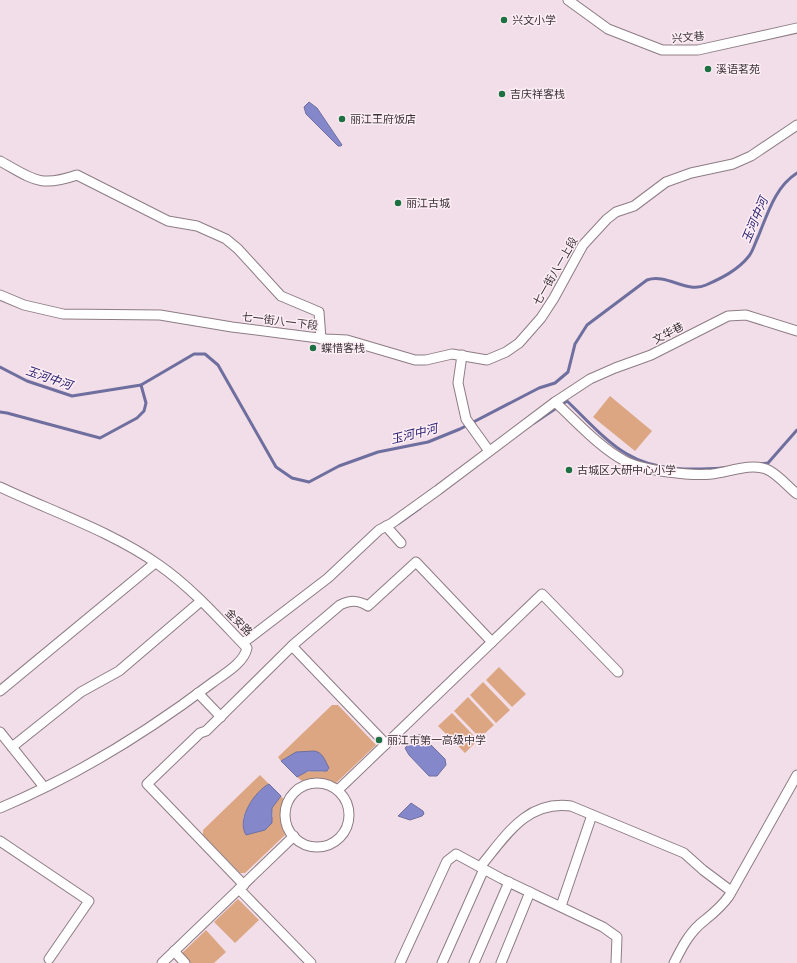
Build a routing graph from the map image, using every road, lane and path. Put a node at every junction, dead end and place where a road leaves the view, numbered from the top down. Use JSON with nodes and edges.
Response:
{"nodes":[{"id":1,"x":568,"y":0,"type":"edge"},
{"id":2,"x":797,"y":28,"type":"edge"},
{"id":3,"x":797,"y":125,"type":"edge"},
{"id":4,"x":0,"y":162,"type":"edge"},
{"id":5,"x":0,"y":295,"type":"edge"},
{"id":6,"x":541,"y":318,"type":"joint"},
{"id":7,"x":797,"y":331,"type":"edge"},
{"id":8,"x":321,"y":339,"type":"junction"},
{"id":9,"x":462,"y":355,"type":"junction"},
{"id":10,"x":555,"y":402,"type":"junction"},
{"id":11,"x":489,"y":451,"type":"junction"},
{"id":12,"x":0,"y":487,"type":"edge"},
{"id":13,"x":797,"y":494,"type":"edge"},
{"id":14,"x":386,"y":526,"type":"junction"},
{"id":15,"x":401,"y":543,"type":"dead end"},
{"id":16,"x":155,"y":563,"type":"junction"},
{"id":17,"x":201,"y":601,"type":"junction"},
{"id":18,"x":492,"y":642,"type":"junction"},
{"id":19,"x":243,"y":643,"type":"junction"},
{"id":20,"x":292,"y":646,"type":"junction"},
{"id":21,"x":618,"y":672,"type":"dead end"},
{"id":22,"x":0,"y":691,"type":"edge"},
{"id":23,"x":198,"y":693,"type":"junction"},
{"id":24,"x":221,"y":717,"type":"junction"},
{"id":25,"x":0,"y":732,"type":"edge"},
{"id":26,"x":386,"y":744,"type":"junction"},
{"id":27,"x":12,"y":747,"type":"junction"},
{"id":28,"x":797,"y":774,"type":"edge"},
{"id":29,"x":44,"y":787,"type":"junction"},
{"id":30,"x":338,"y":790,"type":"junction"},
{"id":31,"x":0,"y":808,"type":"edge"},
{"id":32,"x":592,"y":816,"type":"junction"},
{"id":33,"x":294,"y":836,"type":"junction"},
{"id":34,"x":0,"y":841,"type":"edge"},
{"id":35,"x":482,"y":868,"type":"junction"},
{"id":36,"x":510,"y":882,"type":"junction"},
{"id":37,"x":242,"y":887,"type":"junction"},
{"id":38,"x":732,"y":891,"type":"junction"},
{"id":39,"x":530,"y":892,"type":"junction"},
{"id":40,"x":561,"y":906,"type":"junction"},
{"id":41,"x":174,"y":951,"type":"junction"},
{"id":42,"x":49,"y":959,"type":"dead end"},
{"id":43,"x":162,"y":963,"type":"edge"},
{"id":44,"x":185,"y":963,"type":"edge"},
{"id":45,"x":311,"y":963,"type":"edge"},
{"id":46,"x":401,"y":963,"type":"edge"},
{"id":47,"x":442,"y":963,"type":"edge"},
{"id":48,"x":474,"y":963,"type":"edge"},
{"id":49,"x":501,"y":963,"type":"edge"},
{"id":50,"x":616,"y":963,"type":"edge"},
{"id":51,"x":674,"y":963,"type":"edge"}],
"edges":[{"from":1,"to":2,"type":"street","name":"兴文巷"},
{"from":3,"to":6,"type":"street","name":"七一街八一上段"},
{"from":4,"to":8,"type":"street"},
{"from":5,"to":8,"type":"street","name":"七一街八一下段"},
{"from":6,"to":9,"type":"street","name":"七一街八一下段"},
{"from":7,"to":10,"type":"street","name":"文华巷"},
{"from":8,"to":9,"type":"street","name":"七一街八一下段"},
{"from":9,"to":11,"type":"street"},
{"from":10,"to":11,"type":"street","name":"文华巷"},
{"from":10,"to":13,"type":"street"},
{"from":11,"to":14,"type":"street","name":"文华巷"},
{"from":12,"to":16,"type":"street","name":"金安路"},
{"from":14,"to":15,"type":"street"},
{"from":14,"to":19,"type":"street","name":"文华巷"},
{"from":16,"to":17,"type":"street","name":"金安路"},
{"from":16,"to":22,"type":"street"},
{"from":17,"to":19,"type":"street","name":"金安路"},
{"from":17,"to":27,"type":"street"},
{"from":18,"to":20,"type":"street"},
{"from":18,"to":21,"type":"street"},
{"from":18,"to":26,"type":"street"},
{"from":19,"to":23,"type":"street","name":"金安路"},
{"from":20,"to":24,"type":"street"},
{"from":20,"to":26,"type":"street"},
{"from":23,"to":24,"type":"street"},
{"from":23,"to":29,"type":"street","name":"金安路"},
{"from":24,"to":37,"type":"street"},
{"from":25,"to":27,"type":"street"},
{"from":26,"to":30,"type":"street"},
{"from":27,"to":29,"type":"street"},
{"from":28,"to":38,"type":"street"},
{"from":29,"to":31,"type":"street","name":"金安路"},
{"from":30,"to":33,"type":"street"},
{"from":30,"to":33,"type":"street"},
{"from":32,"to":35,"type":"street"},
{"from":32,"to":38,"type":"street"},
{"from":32,"to":40,"type":"street"},
{"from":33,"to":37,"type":"street"},
{"from":34,"to":42,"type":"street"},
{"from":35,"to":36,"type":"street"},
{"from":35,"to":46,"type":"street"},
{"from":35,"to":47,"type":"street"},
{"from":36,"to":39,"type":"street"},
{"from":36,"to":48,"type":"street"},
{"from":37,"to":41,"type":"street"},
{"from":37,"to":45,"type":"street"},
{"from":38,"to":51,"type":"street"},
{"from":39,"to":40,"type":"street"},
{"from":39,"to":49,"type":"street"},
{"from":40,"to":50,"type":"street"},
{"from":41,"to":43,"type":"street"},
{"from":41,"to":44,"type":"street"}]}
